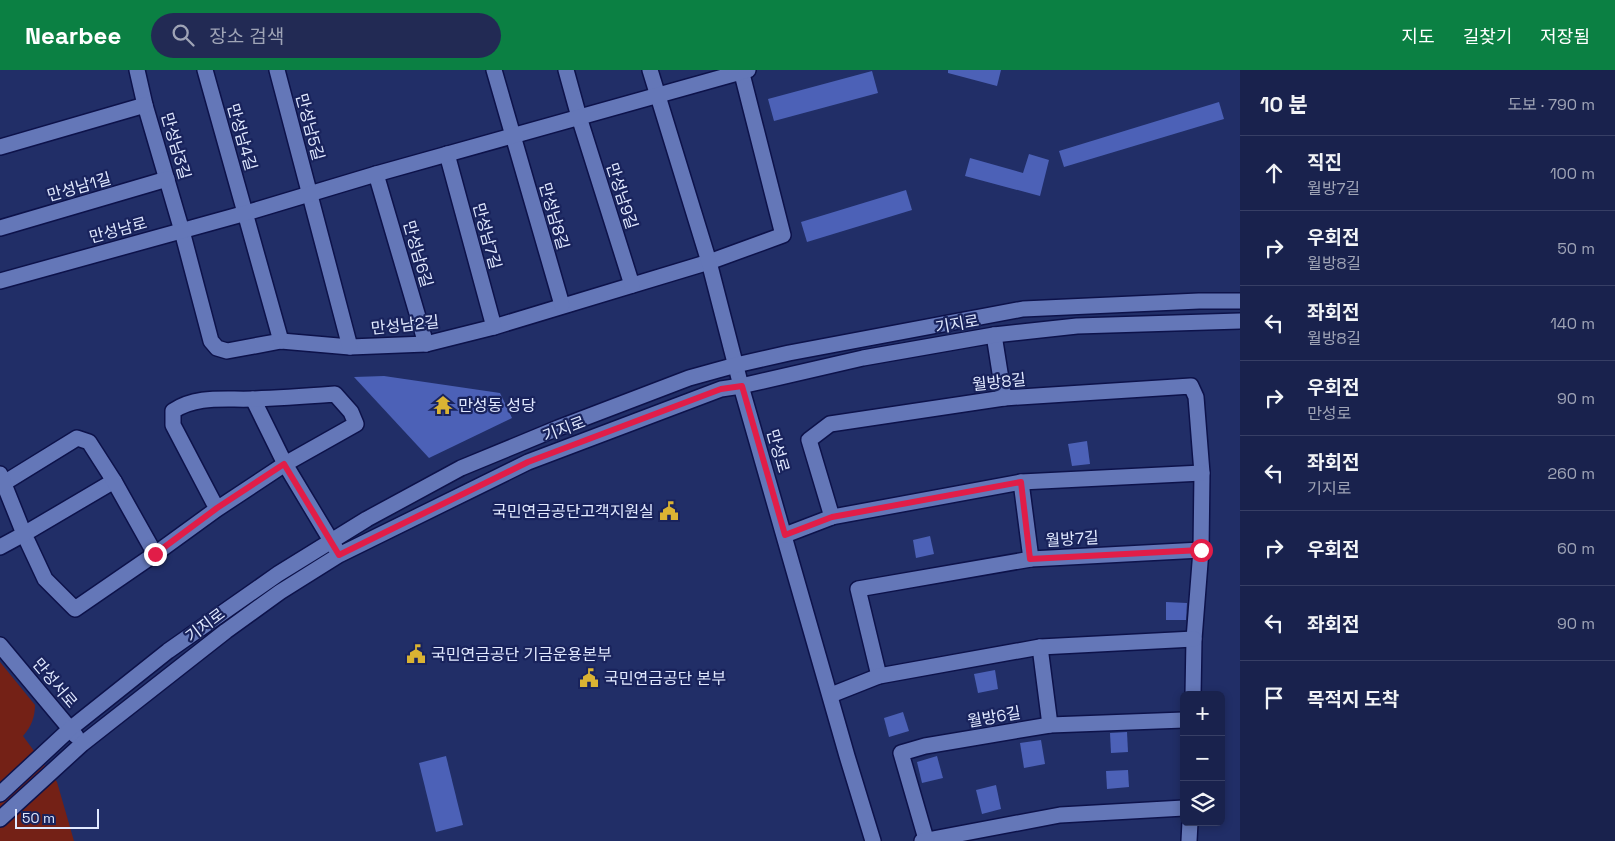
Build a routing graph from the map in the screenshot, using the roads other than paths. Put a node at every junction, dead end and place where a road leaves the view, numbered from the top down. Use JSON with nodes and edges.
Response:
{"nodes":[{"id":1,"x":137,"y":70,"type":"edge"},
{"id":2,"x":205,"y":70,"type":"edge"},
{"id":3,"x":277,"y":70,"type":"edge"},
{"id":4,"x":494,"y":70,"type":"edge"},
{"id":5,"x":566,"y":70,"type":"edge"},
{"id":6,"x":650,"y":70,"type":"edge"},
{"id":7,"x":743,"y":71,"type":"edge"},
{"id":8,"x":657,"y":95,"type":"junction"},
{"id":9,"x":145,"y":105,"type":"junction"},
{"id":10,"x":579,"y":117,"type":"junction"},
{"id":11,"x":513,"y":136,"type":"junction"},
{"id":12,"x":0,"y":148,"type":"edge"},
{"id":13,"x":447,"y":154,"type":"junction"},
{"id":14,"x":376,"y":174,"type":"junction"},
{"id":15,"x":167,"y":180,"type":"junction"},
{"id":16,"x":310,"y":193,"type":"junction"},
{"id":17,"x":246,"y":213,"type":"junction"},
{"id":18,"x":0,"y":228,"type":"edge"},
{"id":19,"x":182,"y":230,"type":"junction"},
{"id":20,"x":709,"y":262,"type":"junction"},
{"id":21,"x":0,"y":281,"type":"edge"},
{"id":22,"x":632,"y":285,"type":"junction"},
{"id":23,"x":1240,"y":300,"type":"edge"},
{"id":24,"x":562,"y":305,"type":"junction"},
{"id":25,"x":1240,"y":321,"type":"edge"},
{"id":26,"x":494,"y":327,"type":"junction"},
{"id":27,"x":994,"y":335,"type":"junction"},
{"id":28,"x":280,"y":341,"type":"junction"},
{"id":29,"x":426,"y":344,"type":"junction"},
{"id":30,"x":350,"y":347,"type":"junction"},
{"id":31,"x":736,"y":365,"type":"junction"},
{"id":32,"x":742,"y":386,"type":"junction"},
{"id":33,"x":1004,"y":398,"type":"junction"},
{"id":34,"x":253,"y":399,"type":"junction"},
{"id":35,"x":284,"y":464,"type":"junction"},
{"id":36,"x":1202,"y":474,"type":"junction"},
{"id":37,"x":2,"y":478,"type":"edge"},
{"id":38,"x":114,"y":482,"type":"junction"},
{"id":39,"x":1021,"y":482,"type":"junction"},
{"id":40,"x":217,"y":508,"type":"junction"},
{"id":41,"x":832,"y":517,"type":"junction"},
{"id":42,"x":24,"y":534,"type":"junction"},
{"id":43,"x":785,"y":535,"type":"junction"},
{"id":44,"x":331,"y":541,"type":"junction"},
{"id":45,"x":0,"y":547,"type":"edge"},
{"id":46,"x":1201,"y":550,"type":"junction"},
{"id":47,"x":155,"y":554,"type":"junction"},
{"id":48,"x":339,"y":555,"type":"junction"},
{"id":49,"x":1030,"y":559,"type":"junction"},
{"id":50,"x":1194,"y":639,"type":"junction"},
{"id":51,"x":0,"y":645,"type":"edge"},
{"id":52,"x":1040,"y":647,"type":"junction"},
{"id":53,"x":879,"y":676,"type":"junction"},
{"id":54,"x":1193,"y":691,"type":"edge"},
{"id":55,"x":831,"y":695,"type":"junction"},
{"id":56,"x":1180,"y":720,"type":"edge"},
{"id":57,"x":1050,"y":725,"type":"junction"},
{"id":58,"x":70,"y":729,"type":"junction"},
{"id":59,"x":82,"y":744,"type":"junction"},
{"id":60,"x":0,"y":794,"type":"edge"},
{"id":61,"x":1180,"y":808,"type":"edge"},
{"id":62,"x":0,"y":819,"type":"edge"},
{"id":63,"x":1190,"y":826,"type":"edge"},
{"id":64,"x":924,"y":840,"type":"edge"},
{"id":65,"x":873,"y":841,"type":"edge"},
{"id":66,"x":1189,"y":841,"type":"edge"}],
"edges":[{"from":1,"to":9,"type":"street","name":"만성남3길"},
{"from":2,"to":17,"type":"street","name":"만성남4길"},
{"from":3,"to":16,"type":"street","name":"만성남5길"},
{"from":4,"to":11,"type":"street"},
{"from":5,"to":10,"type":"street"},
{"from":6,"to":8,"type":"street","name":"만성로"},
{"from":7,"to":8,"type":"street","name":"만성남로"},
{"from":7,"to":20,"type":"street","name":"만성남2길"},
{"from":8,"to":10,"type":"street","name":"만성남로"},
{"from":8,"to":20,"type":"street","name":"만성로"},
{"from":9,"to":12,"type":"street"},
{"from":9,"to":15,"type":"street","name":"만성남3길"},
{"from":10,"to":11,"type":"street","name":"만성남로"},
{"from":10,"to":22,"type":"street","name":"만성남9길"},
{"from":11,"to":13,"type":"street","name":"만성남로"},
{"from":11,"to":24,"type":"street","name":"만성남8길"},
{"from":13,"to":14,"type":"street","name":"만성남로"},
{"from":13,"to":26,"type":"street","name":"만성남7길"},
{"from":14,"to":16,"type":"street","name":"만성남로"},
{"from":14,"to":29,"type":"street","name":"만성남6길"},
{"from":15,"to":18,"type":"street","name":"만성남1길"},
{"from":15,"to":19,"type":"street","name":"만성남3길"},
{"from":16,"to":17,"type":"street","name":"만성남로"},
{"from":16,"to":30,"type":"street"},
{"from":17,"to":19,"type":"street","name":"만성남로"},
{"from":17,"to":28,"type":"street"},
{"from":19,"to":21,"type":"street","name":"만성남로"},
{"from":19,"to":28,"type":"street","name":"만성남2길"},
{"from":20,"to":22,"type":"street","name":"만성남2길"},
{"from":20,"to":31,"type":"street","name":"만성로"},
{"from":22,"to":24,"type":"street","name":"만성남2길"},
{"from":23,"to":31,"type":"street","name":"기지로"},
{"from":24,"to":26,"type":"street","name":"만성남2길"},
{"from":25,"to":27,"type":"street","name":"기지로"},
{"from":26,"to":29,"type":"street","name":"만성남2길"},
{"from":27,"to":32,"type":"street","name":"기지로"},
{"from":27,"to":33,"type":"street"},
{"from":28,"to":30,"type":"street","name":"만성남2길"},
{"from":29,"to":30,"type":"street","name":"만성남2길"},
{"from":31,"to":32,"type":"street","name":"만성로"},
{"from":31,"to":44,"type":"street","name":"기지로"},
{"from":32,"to":43,"type":"street","name":"만성로"},
{"from":32,"to":48,"type":"street","name":"기지로"},
{"from":33,"to":36,"type":"street","name":"월방8길"},
{"from":33,"to":41,"type":"street","name":"월방8길"},
{"from":34,"to":35,"type":"street"},
{"from":34,"to":35,"type":"street"},
{"from":34,"to":40,"type":"street"},
{"from":35,"to":40,"type":"street"},
{"from":35,"to":44,"type":"street"},
{"from":36,"to":39,"type":"street"},
{"from":36,"to":46,"type":"street","name":"월방8길"},
{"from":37,"to":38,"type":"street"},
{"from":37,"to":42,"type":"street"},
{"from":38,"to":42,"type":"street"},
{"from":38,"to":47,"type":"street"},
{"from":39,"to":41,"type":"street"},
{"from":39,"to":49,"type":"street"},
{"from":40,"to":47,"type":"street"},
{"from":41,"to":43,"type":"street"},
{"from":42,"to":45,"type":"street"},
{"from":42,"to":47,"type":"street"},
{"from":43,"to":55,"type":"street","name":"만성로"},
{"from":44,"to":48,"type":"street"},
{"from":44,"to":58,"type":"street","name":"기지로"},
{"from":46,"to":49,"type":"street","name":"월방7길"},
{"from":46,"to":50,"type":"street"},
{"from":48,"to":59,"type":"street","name":"기지로"},
{"from":49,"to":53,"type":"street","name":"월방7길"},
{"from":50,"to":52,"type":"street"},
{"from":50,"to":54,"type":"street"},
{"from":51,"to":58,"type":"street","name":"만성서로"},
{"from":52,"to":53,"type":"street"},
{"from":52,"to":57,"type":"street"},
{"from":53,"to":55,"type":"street"},
{"from":55,"to":65,"type":"street","name":"만성로"},
{"from":56,"to":57,"type":"street","name":"월방6길"},
{"from":57,"to":64,"type":"street","name":"월방6길"},
{"from":58,"to":59,"type":"street","name":"만성서로"},
{"from":58,"to":60,"type":"street","name":"기지로"},
{"from":59,"to":62,"type":"street","name":"기지로"},
{"from":61,"to":64,"type":"street","name":"월방6길"},
{"from":63,"to":66,"type":"street"}]}
